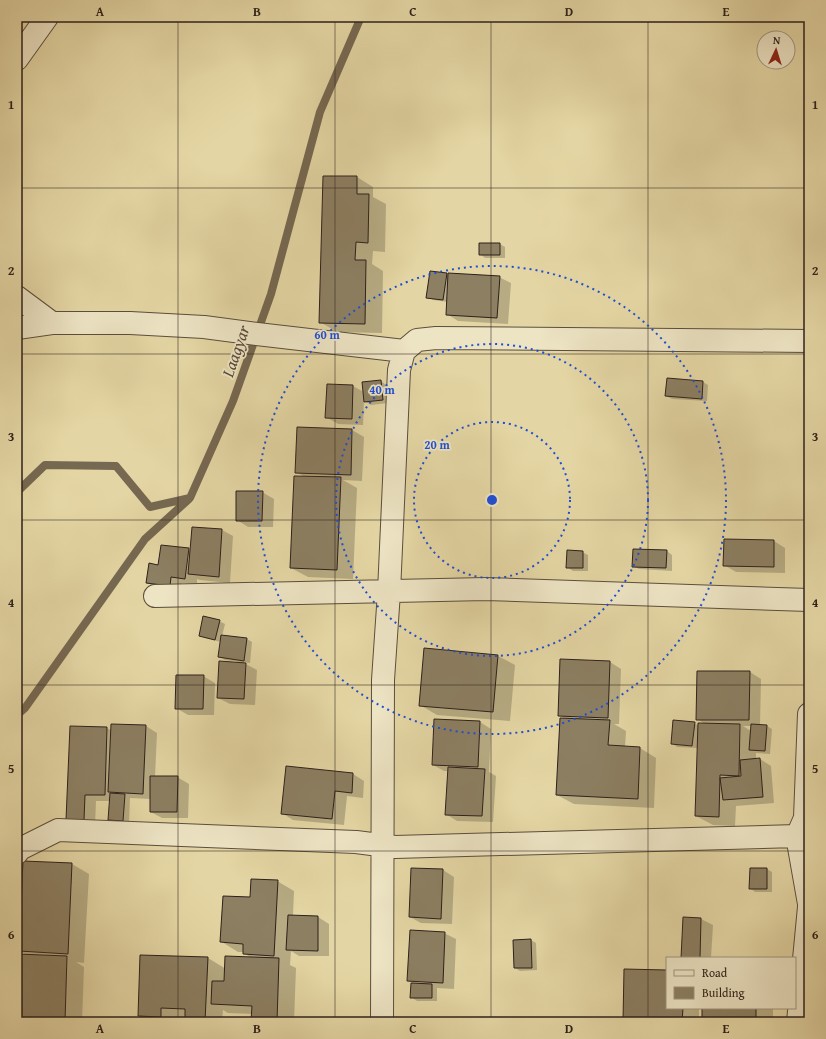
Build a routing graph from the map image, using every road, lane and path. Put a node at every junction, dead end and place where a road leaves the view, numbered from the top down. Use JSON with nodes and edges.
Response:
{"nodes":[{"id":1,"x":46,"y":17,"type":"edge"},
{"id":2,"x":17,"y":59,"type":"edge"},
{"id":3,"x":17,"y":296,"type":"edge"},
{"id":4,"x":52,"y":323,"type":"junction"},
{"id":5,"x":17,"y":328,"type":"edge"},
{"id":6,"x":809,"y":341,"type":"edge"},
{"id":7,"x":404,"y":351,"type":"junction"},
{"id":8,"x":389,"y":592,"type":"junction"},
{"id":9,"x":155,"y":596,"type":"dead end"},
{"id":10,"x":809,"y":600,"type":"edge"},
{"id":11,"x":809,"y":714,"type":"edge"},
{"id":12,"x":797,"y":836,"type":"junction"},
{"id":13,"x":383,"y":846,"type":"junction"},
{"id":14,"x":17,"y":853,"type":"edge"},
{"id":15,"x":809,"y":906,"type":"edge"},
{"id":16,"x":382,"y":1022,"type":"edge"},
{"id":17,"x":798,"y":1022,"type":"edge"}],
"edges":[{"from":1,"to":2,"type":"street"},
{"from":3,"to":4,"type":"street"},
{"from":4,"to":5,"type":"street"},
{"from":4,"to":7,"type":"street"},
{"from":6,"to":7,"type":"street"},
{"from":7,"to":8,"type":"street"},
{"from":8,"to":9,"type":"street"},
{"from":8,"to":10,"type":"street"},
{"from":8,"to":13,"type":"street"},
{"from":11,"to":12,"type":"street"},
{"from":12,"to":13,"type":"street"},
{"from":12,"to":15,"type":"street"},
{"from":13,"to":14,"type":"street"},
{"from":13,"to":16,"type":"street"},
{"from":15,"to":17,"type":"street"}]}
